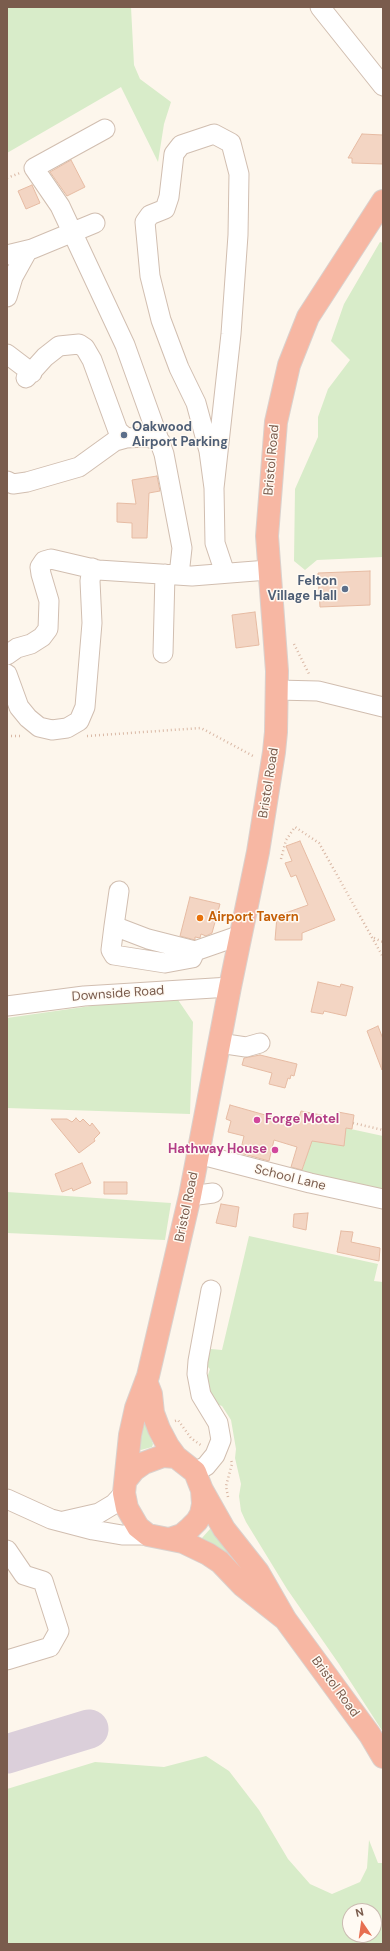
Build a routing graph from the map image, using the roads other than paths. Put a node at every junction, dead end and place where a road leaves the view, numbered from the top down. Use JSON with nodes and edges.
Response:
{"nodes":[{"id":1,"x":320,"y":7,"type":"edge"},
{"id":2,"x":383,"y":86,"type":"edge"},
{"id":3,"x":105,"y":129,"type":"dead end"},
{"id":4,"x":383,"y":201,"type":"edge"},
{"id":5,"x":95,"y":222,"type":"dead end"},
{"id":6,"x":72,"y":231,"type":"junction"},
{"id":7,"x":28,"y":250,"type":"junction"},
{"id":8,"x":7,"y":255,"type":"edge"},
{"id":9,"x":7,"y":297,"type":"edge"},
{"id":10,"x":7,"y":354,"type":"edge"},
{"id":11,"x":126,"y":438,"type":"junction"},
{"id":12,"x":160,"y":441,"type":"junction"},
{"id":13,"x":7,"y":481,"type":"edge"},
{"id":14,"x":214,"y":488,"type":"junction"},
{"id":15,"x":92,"y":568,"type":"junction"},
{"id":16,"x":268,"y":570,"type":"junction"},
{"id":17,"x":225,"y":573,"type":"junction"},
{"id":18,"x":172,"y":574,"type":"junction"},
{"id":19,"x":163,"y":653,"type":"dead end"},
{"id":20,"x":7,"y":655,"type":"edge"},
{"id":21,"x":7,"y":674,"type":"edge"},
{"id":22,"x":277,"y":690,"type":"junction"},
{"id":23,"x":377,"y":706,"type":"edge"},
{"id":24,"x":119,"y":891,"type":"dead end"},
{"id":25,"x":114,"y":926,"type":"junction"},
{"id":26,"x":241,"y":935,"type":"junction"},
{"id":27,"x":195,"y":952,"type":"junction"},
{"id":28,"x":230,"y":987,"type":"junction"},
{"id":29,"x":7,"y":1006,"type":"edge"},
{"id":30,"x":219,"y":1043,"type":"junction"},
{"id":31,"x":260,"y":1043,"type":"dead end"},
{"id":32,"x":198,"y":1154,"type":"junction"},
{"id":33,"x":214,"y":1193,"type":"dead end"},
{"id":34,"x":190,"y":1196,"type":"junction"},
{"id":35,"x":383,"y":1199,"type":"edge"},
{"id":36,"x":211,"y":1290,"type":"dead end"},
{"id":37,"x":146,"y":1381,"type":"junction"},
{"id":38,"x":176,"y":1457,"type":"junction"},
{"id":39,"x":199,"y":1481,"type":"junction"},
{"id":40,"x":125,"y":1486,"type":"junction"},
{"id":41,"x":7,"y":1498,"type":"edge"},
{"id":42,"x":61,"y":1521,"type":"junction"},
{"id":43,"x":148,"y":1535,"type":"junction"},
{"id":44,"x":170,"y":1539,"type":"junction"},
{"id":45,"x":7,"y":1550,"type":"edge"},
{"id":46,"x":285,"y":1619,"type":"junction"},
{"id":47,"x":7,"y":1660,"type":"edge"},
{"id":48,"x":383,"y":1757,"type":"edge"}],
"edges":[{"from":1,"to":2,"type":"street"},
{"from":3,"to":6,"type":"street"},
{"from":4,"to":16,"type":"highway","name":"Bristol Road"},
{"from":5,"to":6,"type":"street"},
{"from":6,"to":7,"type":"street"},
{"from":6,"to":12,"type":"street"},
{"from":7,"to":8,"type":"street"},
{"from":7,"to":9,"type":"street"},
{"from":10,"to":11,"type":"street"},
{"from":11,"to":12,"type":"street"},
{"from":11,"to":13,"type":"street"},
{"from":12,"to":18,"type":"street"},
{"from":14,"to":14,"type":"street"},
{"from":14,"to":17,"type":"street"},
{"from":15,"to":18,"type":"street"},
{"from":15,"to":20,"type":"street"},
{"from":15,"to":21,"type":"street"},
{"from":16,"to":17,"type":"street"},
{"from":16,"to":22,"type":"highway","name":"Bristol Road"},
{"from":17,"to":18,"type":"street"},
{"from":18,"to":19,"type":"street"},
{"from":22,"to":23,"type":"street"},
{"from":22,"to":26,"type":"highway","name":"Bristol Road"},
{"from":24,"to":25,"type":"street"},
{"from":25,"to":27,"type":"street"},
{"from":25,"to":27,"type":"street"},
{"from":26,"to":27,"type":"street"},
{"from":26,"to":28,"type":"highway","name":"Bristol Road"},
{"from":28,"to":29,"type":"street","name":"Downside Road"},
{"from":28,"to":30,"type":"highway","name":"Bristol Road"},
{"from":30,"to":31,"type":"street"},
{"from":30,"to":32,"type":"highway","name":"Bristol Road"},
{"from":32,"to":34,"type":"highway","name":"Bristol Road"},
{"from":32,"to":35,"type":"street","name":"School Lane"},
{"from":33,"to":34,"type":"street"},
{"from":34,"to":37,"type":"highway","name":"Bristol Road"},
{"from":36,"to":39,"type":"street"},
{"from":37,"to":38,"type":"highway","name":"Bristol Road"},
{"from":37,"to":40,"type":"highway","name":"Bristol Road"},
{"from":38,"to":39,"type":"highway"},
{"from":38,"to":40,"type":"highway"},
{"from":39,"to":44,"type":"highway"},
{"from":39,"to":46,"type":"highway","name":"Bristol Road"},
{"from":40,"to":42,"type":"street"},
{"from":40,"to":43,"type":"highway"},
{"from":41,"to":42,"type":"street"},
{"from":42,"to":43,"type":"street"},
{"from":43,"to":44,"type":"highway"},
{"from":44,"to":46,"type":"highway","name":"Bristol Road"},
{"from":45,"to":47,"type":"street"},
{"from":46,"to":48,"type":"highway","name":"Bristol Road"}]}
